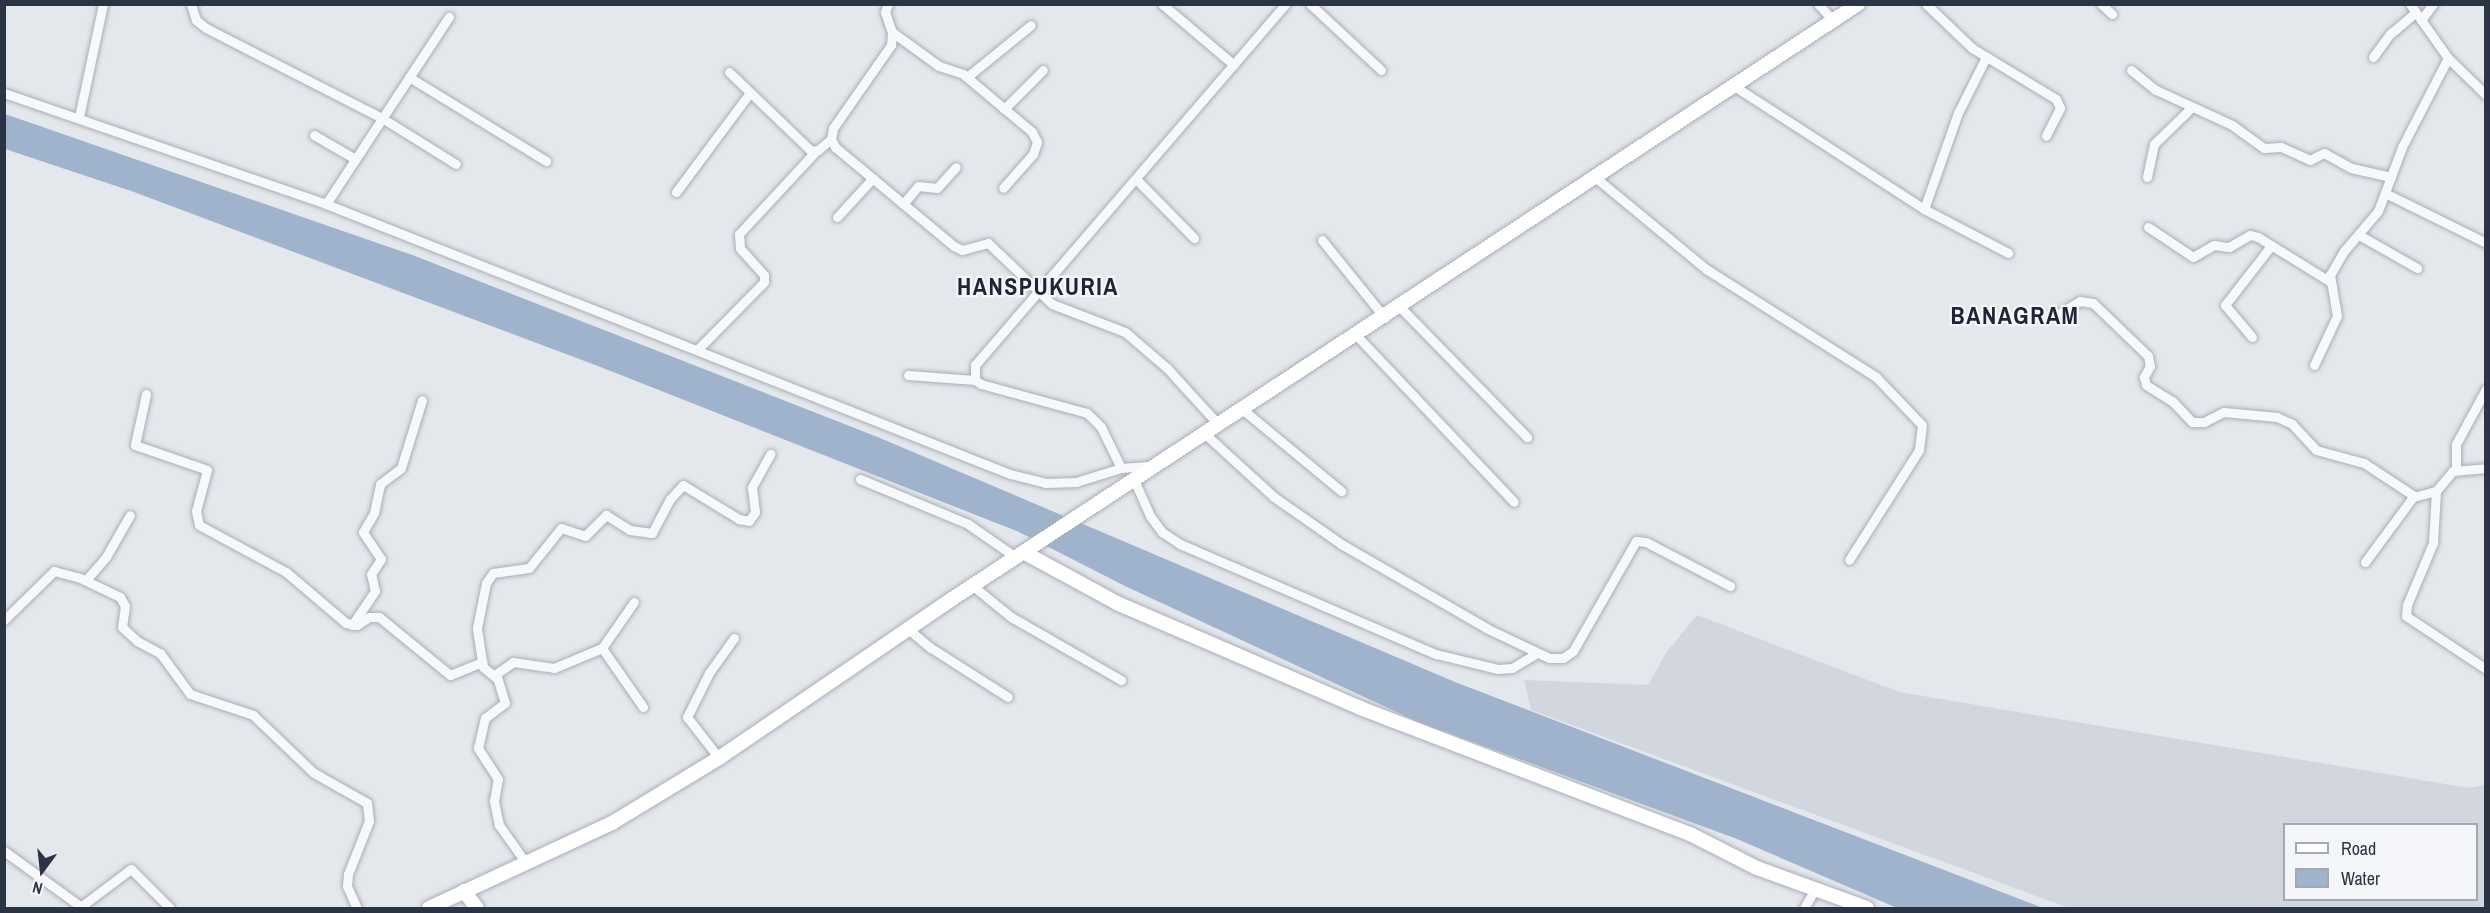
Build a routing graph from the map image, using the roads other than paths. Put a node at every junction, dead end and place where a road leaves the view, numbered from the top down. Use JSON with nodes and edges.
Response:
{"nodes":[{"id":1,"x":103,"y":4,"type":"edge"},
{"id":2,"x":191,"y":4,"type":"edge"},
{"id":3,"x":888,"y":4,"type":"edge"},
{"id":4,"x":1162,"y":4,"type":"edge"},
{"id":5,"x":1285,"y":4,"type":"edge"},
{"id":6,"x":1310,"y":4,"type":"edge"},
{"id":7,"x":1818,"y":4,"type":"edge"},
{"id":8,"x":1858,"y":4,"type":"edge"},
{"id":9,"x":1926,"y":4,"type":"edge"},
{"id":10,"x":2101,"y":4,"type":"edge"},
{"id":11,"x":2433,"y":4,"type":"edge"},
{"id":12,"x":2415,"y":12,"type":"edge"},
{"id":13,"x":2112,"y":14,"type":"dead end"},
{"id":14,"x":449,"y":17,"type":"dead end"},
{"id":15,"x":1834,"y":21,"type":"junction"},
{"id":16,"x":1031,"y":26,"type":"dead end"},
{"id":17,"x":892,"y":32,"type":"junction"},
{"id":18,"x":1986,"y":57,"type":"junction"},
{"id":19,"x":2373,"y":57,"type":"dead end"},
{"id":20,"x":2448,"y":57,"type":"junction"},
{"id":21,"x":1234,"y":66,"type":"junction"},
{"id":22,"x":1043,"y":70,"type":"dead end"},
{"id":23,"x":1381,"y":70,"type":"dead end"},
{"id":24,"x":2131,"y":70,"type":"dead end"},
{"id":25,"x":729,"y":72,"type":"dead end"},
{"id":26,"x":410,"y":77,"type":"junction"},
{"id":27,"x":967,"y":77,"type":"junction"},
{"id":28,"x":1734,"y":86,"type":"junction"},
{"id":29,"x":4,"y":93,"type":"edge"},
{"id":30,"x":749,"y":94,"type":"junction"},
{"id":31,"x":2486,"y":95,"type":"edge"},
{"id":32,"x":2192,"y":106,"type":"junction"},
{"id":33,"x":1004,"y":109,"type":"junction"},
{"id":34,"x":79,"y":117,"type":"junction"},
{"id":35,"x":382,"y":118,"type":"junction"},
{"id":36,"x":314,"y":135,"type":"dead end"},
{"id":37,"x":2046,"y":136,"type":"dead end"},
{"id":38,"x":831,"y":139,"type":"junction"},
{"id":39,"x":815,"y":152,"type":"junction"},
{"id":40,"x":356,"y":159,"type":"junction"},
{"id":41,"x":546,"y":161,"type":"dead end"},
{"id":42,"x":456,"y":164,"type":"dead end"},
{"id":43,"x":956,"y":167,"type":"dead end"},
{"id":44,"x":2147,"y":177,"type":"dead end"},
{"id":45,"x":2391,"y":177,"type":"junction"},
{"id":46,"x":873,"y":178,"type":"junction"},
{"id":47,"x":1596,"y":178,"type":"junction"},
{"id":48,"x":1136,"y":179,"type":"junction"},
{"id":49,"x":1003,"y":188,"type":"dead end"},
{"id":50,"x":676,"y":192,"type":"dead end"},
{"id":51,"x":2385,"y":193,"type":"junction"},
{"id":52,"x":326,"y":204,"type":"junction"},
{"id":53,"x":903,"y":204,"type":"junction"},
{"id":54,"x":1924,"y":209,"type":"junction"},
{"id":55,"x":837,"y":217,"type":"dead end"},
{"id":56,"x":2148,"y":227,"type":"dead end"},
{"id":57,"x":2359,"y":235,"type":"junction"},
{"id":58,"x":1194,"y":238,"type":"dead end"},
{"id":59,"x":1322,"y":240,"type":"dead end"},
{"id":60,"x":2486,"y":243,"type":"edge"},
{"id":61,"x":2271,"y":246,"type":"junction"},
{"id":62,"x":2008,"y":253,"type":"dead end"},
{"id":63,"x":2417,"y":268,"type":"dead end"},
{"id":64,"x":2329,"y":281,"type":"junction"},
{"id":65,"x":1038,"y":292,"type":"junction"},
{"id":66,"x":1400,"y":308,"type":"junction"},
{"id":67,"x":2060,"y":313,"type":"dead end"},
{"id":68,"x":1385,"y":318,"type":"junction"},
{"id":69,"x":1357,"y":336,"type":"junction"},
{"id":70,"x":2252,"y":336,"type":"dead end"},
{"id":71,"x":696,"y":350,"type":"junction"},
{"id":72,"x":2314,"y":365,"type":"dead end"},
{"id":73,"x":908,"y":375,"type":"dead end"},
{"id":74,"x":975,"y":380,"type":"junction"},
{"id":75,"x":2486,"y":389,"type":"edge"},
{"id":76,"x":146,"y":394,"type":"dead end"},
{"id":77,"x":422,"y":400,"type":"dead end"},
{"id":78,"x":1242,"y":409,"type":"junction"},
{"id":79,"x":1218,"y":424,"type":"junction"},
{"id":80,"x":1204,"y":433,"type":"junction"},
{"id":81,"x":1527,"y":437,"type":"dead end"},
{"id":82,"x":770,"y":454,"type":"dead end"},
{"id":83,"x":1156,"y":466,"type":"junction"},
{"id":84,"x":1121,"y":468,"type":"junction"},
{"id":85,"x":2486,"y":468,"type":"edge"},
{"id":86,"x":2456,"y":470,"type":"junction"},
{"id":87,"x":860,"y":479,"type":"dead end"},
{"id":88,"x":1135,"y":482,"type":"junction"},
{"id":89,"x":1341,"y":491,"type":"dead end"},
{"id":90,"x":2436,"y":491,"type":"junction"},
{"id":91,"x":2414,"y":496,"type":"junction"},
{"id":92,"x":1514,"y":501,"type":"dead end"},
{"id":93,"x":130,"y":515,"type":"dead end"},
{"id":94,"x":1025,"y":553,"type":"junction"},
{"id":95,"x":1849,"y":560,"type":"dead end"},
{"id":96,"x":2366,"y":562,"type":"dead end"},
{"id":97,"x":86,"y":580,"type":"junction"},
{"id":98,"x":973,"y":586,"type":"junction"},
{"id":99,"x":1730,"y":586,"type":"dead end"},
{"id":100,"x":634,"y":602,"type":"dead end"},
{"id":101,"x":4,"y":620,"type":"edge"},
{"id":102,"x":352,"y":625,"type":"junction"},
{"id":103,"x":908,"y":629,"type":"junction"},
{"id":104,"x":734,"y":638,"type":"dead end"},
{"id":105,"x":602,"y":648,"type":"junction"},
{"id":106,"x":1534,"y":654,"type":"junction"},
{"id":107,"x":482,"y":662,"type":"junction"},
{"id":108,"x":2486,"y":669,"type":"edge"},
{"id":109,"x":495,"y":677,"type":"junction"},
{"id":110,"x":1121,"y":680,"type":"dead end"},
{"id":111,"x":1008,"y":697,"type":"dead end"},
{"id":112,"x":643,"y":707,"type":"dead end"},
{"id":113,"x":719,"y":758,"type":"junction"},
{"id":114,"x":4,"y":851,"type":"edge"},
{"id":115,"x":526,"y":863,"type":"junction"},
{"id":116,"x":1815,"y":888,"type":"junction"},
{"id":117,"x":464,"y":891,"type":"junction"},
{"id":118,"x":80,"y":907,"type":"edge"},
{"id":119,"x":170,"y":909,"type":"edge"},
{"id":120,"x":357,"y":909,"type":"edge"},
{"id":121,"x":429,"y":909,"type":"edge"},
{"id":122,"x":477,"y":909,"type":"edge"},
{"id":123,"x":1804,"y":909,"type":"edge"},
{"id":124,"x":1867,"y":909,"type":"edge"}],
"edges":[{"from":1,"to":34,"type":"street"},
{"from":2,"to":35,"type":"street"},
{"from":3,"to":17,"type":"street"},
{"from":4,"to":21,"type":"street"},
{"from":5,"to":21,"type":"street"},
{"from":6,"to":23,"type":"street"},
{"from":7,"to":15,"type":"street"},
{"from":8,"to":15,"type":"main road"},
{"from":9,"to":18,"type":"street"},
{"from":10,"to":13,"type":"street"},
{"from":11,"to":12,"type":"street"},
{"from":12,"to":19,"type":"street"},
{"from":12,"to":20,"type":"street"},
{"from":14,"to":26,"type":"street"},
{"from":15,"to":28,"type":"main road"},
{"from":16,"to":27,"type":"street"},
{"from":17,"to":27,"type":"street"},
{"from":17,"to":38,"type":"street"},
{"from":18,"to":37,"type":"street"},
{"from":18,"to":54,"type":"street"},
{"from":20,"to":31,"type":"street"},
{"from":20,"to":45,"type":"street"},
{"from":21,"to":48,"type":"street"},
{"from":22,"to":33,"type":"street"},
{"from":24,"to":32,"type":"street"},
{"from":25,"to":30,"type":"street"},
{"from":26,"to":35,"type":"street"},
{"from":26,"to":41,"type":"street"},
{"from":27,"to":33,"type":"street"},
{"from":28,"to":47,"type":"main road"},
{"from":28,"to":54,"type":"street"},
{"from":29,"to":34,"type":"street"},
{"from":30,"to":39,"type":"street"},
{"from":30,"to":50,"type":"street"},
{"from":32,"to":44,"type":"street"},
{"from":32,"to":45,"type":"street"},
{"from":33,"to":49,"type":"street"},
{"from":34,"to":52,"type":"street"},
{"from":35,"to":40,"type":"street"},
{"from":35,"to":42,"type":"street"},
{"from":36,"to":40,"type":"street"},
{"from":38,"to":39,"type":"street"},
{"from":38,"to":46,"type":"street"},
{"from":39,"to":71,"type":"street"},
{"from":40,"to":52,"type":"street"},
{"from":43,"to":53,"type":"street"},
{"from":45,"to":51,"type":"street"},
{"from":46,"to":53,"type":"street"},
{"from":46,"to":55,"type":"street"},
{"from":47,"to":66,"type":"main road"},
{"from":47,"to":95,"type":"street"},
{"from":48,"to":58,"type":"street"},
{"from":48,"to":65,"type":"street"},
{"from":51,"to":57,"type":"street"},
{"from":51,"to":60,"type":"street"},
{"from":52,"to":71,"type":"street"},
{"from":53,"to":65,"type":"street"},
{"from":54,"to":62,"type":"street"},
{"from":56,"to":61,"type":"street"},
{"from":57,"to":63,"type":"street"},
{"from":57,"to":64,"type":"street"},
{"from":59,"to":68,"type":"street"},
{"from":61,"to":64,"type":"street"},
{"from":61,"to":70,"type":"street"},
{"from":64,"to":72,"type":"street"},
{"from":65,"to":74,"type":"street"},
{"from":65,"to":79,"type":"street"},
{"from":66,"to":68,"type":"main road"},
{"from":66,"to":81,"type":"street"},
{"from":67,"to":91,"type":"street"},
{"from":68,"to":69,"type":"main road"},
{"from":69,"to":78,"type":"main road"},
{"from":69,"to":92,"type":"street"},
{"from":71,"to":84,"type":"street"},
{"from":73,"to":74,"type":"street"},
{"from":74,"to":84,"type":"street"},
{"from":75,"to":86,"type":"street"},
{"from":76,"to":102,"type":"street"},
{"from":77,"to":102,"type":"street"},
{"from":78,"to":79,"type":"main road"},
{"from":78,"to":89,"type":"street"},
{"from":79,"to":80,"type":"main road"},
{"from":80,"to":83,"type":"main road"},
{"from":80,"to":106,"type":"street"},
{"from":82,"to":107,"type":"street"},
{"from":83,"to":84,"type":"street"},
{"from":83,"to":88,"type":"main road"},
{"from":85,"to":86,"type":"street"},
{"from":86,"to":90,"type":"street"},
{"from":87,"to":94,"type":"street"},
{"from":88,"to":94,"type":"main road"},
{"from":88,"to":106,"type":"street"},
{"from":90,"to":91,"type":"street"},
{"from":90,"to":108,"type":"street"},
{"from":91,"to":96,"type":"street"},
{"from":93,"to":97,"type":"street"},
{"from":94,"to":98,"type":"main road"},
{"from":94,"to":116,"type":"main road"},
{"from":97,"to":101,"type":"street"},
{"from":97,"to":120,"type":"street"},
{"from":98,"to":103,"type":"main road"},
{"from":98,"to":110,"type":"street"},
{"from":99,"to":106,"type":"street"},
{"from":100,"to":105,"type":"street"},
{"from":102,"to":107,"type":"street"},
{"from":103,"to":111,"type":"street"},
{"from":103,"to":113,"type":"main road"},
{"from":104,"to":113,"type":"street"},
{"from":105,"to":109,"type":"street"},
{"from":105,"to":112,"type":"street"},
{"from":107,"to":109,"type":"street"},
{"from":109,"to":115,"type":"street"},
{"from":113,"to":115,"type":"main road"},
{"from":114,"to":118,"type":"street"},
{"from":115,"to":117,"type":"main road"},
{"from":116,"to":123,"type":"street"},
{"from":116,"to":124,"type":"main road"},
{"from":117,"to":121,"type":"main road"},
{"from":117,"to":122,"type":"main road"},
{"from":118,"to":119,"type":"street"}]}
